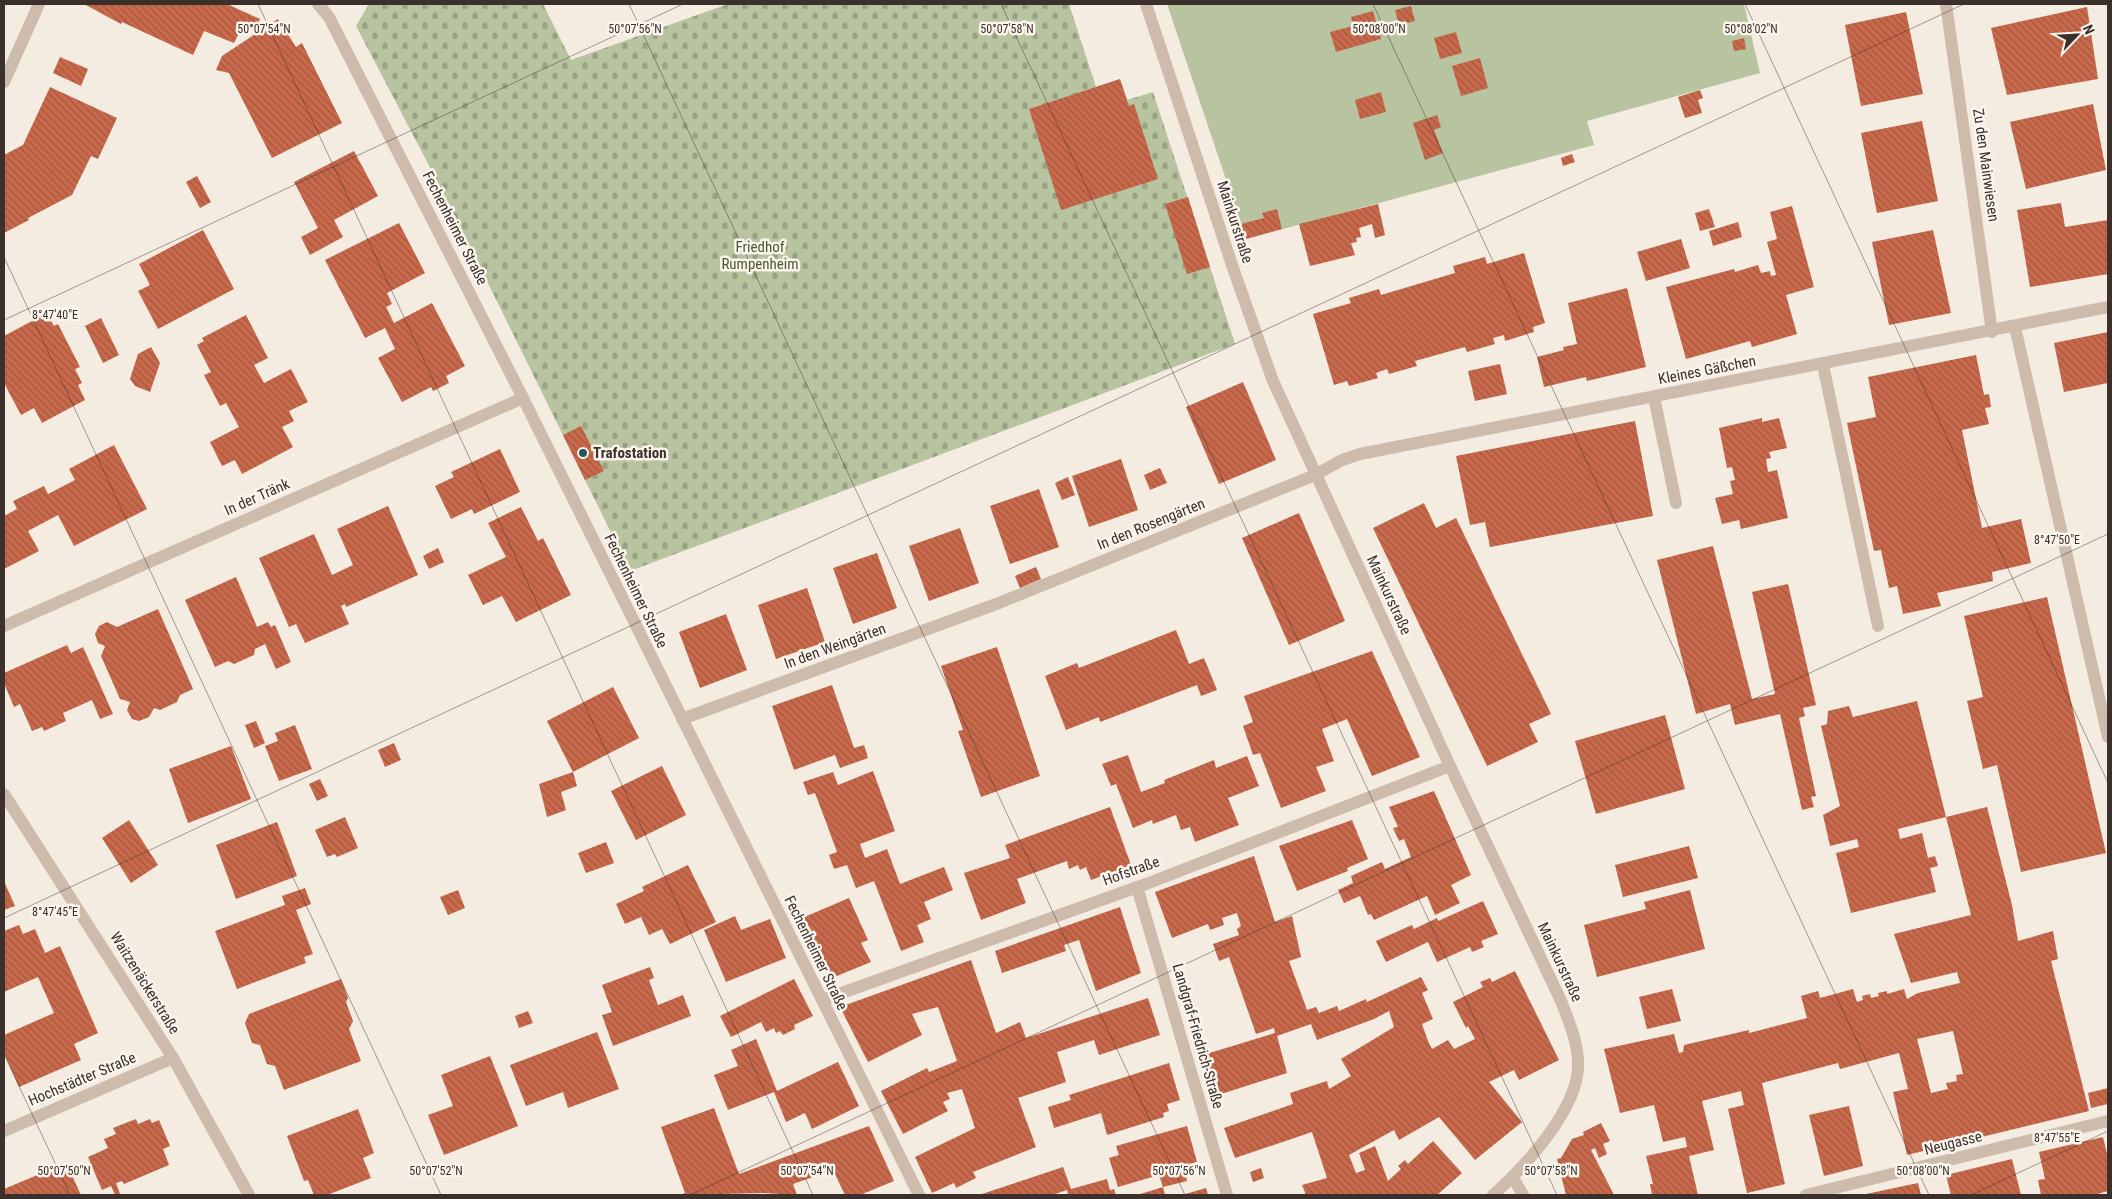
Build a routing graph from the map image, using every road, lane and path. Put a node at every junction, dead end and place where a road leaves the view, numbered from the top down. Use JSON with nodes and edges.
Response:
{"nodes":[{"id":1,"x":39,"y":4,"type":"edge"},
{"id":2,"x":1146,"y":4,"type":"edge"},
{"id":3,"x":1946,"y":4,"type":"edge"},
{"id":4,"x":323,"y":5,"type":"edge"},
{"id":5,"x":4,"y":82,"type":"edge"},
{"id":6,"x":2108,"y":307,"type":"edge"},
{"id":7,"x":2015,"y":327,"type":"junction"},
{"id":8,"x":1992,"y":332,"type":"junction"},
{"id":9,"x":1823,"y":365,"type":"junction"},
{"id":10,"x":1654,"y":397,"type":"junction"},
{"id":11,"x":523,"y":398,"type":"junction"},
{"id":12,"x":1315,"y":475,"type":"junction"},
{"id":13,"x":1676,"y":503,"type":"dead end"},
{"id":14,"x":999,"y":603,"type":"joint"},
{"id":15,"x":4,"y":626,"type":"edge"},
{"id":16,"x":1878,"y":626,"type":"dead end"},
{"id":17,"x":682,"y":718,"type":"junction"},
{"id":18,"x":2108,"y":737,"type":"edge"},
{"id":19,"x":1450,"y":766,"type":"junction"},
{"id":20,"x":4,"y":794,"type":"edge"},
{"id":21,"x":1137,"y":887,"type":"junction"},
{"id":22,"x":822,"y":1000,"type":"junction"},
{"id":23,"x":173,"y":1058,"type":"junction"},
{"id":24,"x":2108,"y":1121,"type":"edge"},
{"id":25,"x":4,"y":1131,"type":"edge"},
{"id":26,"x":1513,"y":1178,"type":"junction"},
{"id":27,"x":249,"y":1195,"type":"edge"},
{"id":28,"x":919,"y":1195,"type":"edge"},
{"id":29,"x":1227,"y":1195,"type":"edge"},
{"id":30,"x":1493,"y":1195,"type":"edge"},
{"id":31,"x":1523,"y":1195,"type":"edge"},
{"id":32,"x":1806,"y":1195,"type":"edge"}],
"edges":[{"from":1,"to":5,"type":"street"},
{"from":2,"to":12,"type":"street","name":"Mainkurstraße"},
{"from":3,"to":8,"type":"street","name":"Zu den Mainwiesen"},
{"from":4,"to":11,"type":"street","name":"Fechenheimer Straße"},
{"from":6,"to":7,"type":"street","name":"Kleines Gäßchen"},
{"from":7,"to":8,"type":"street","name":"Kleines Gäßchen"},
{"from":7,"to":18,"type":"street"},
{"from":8,"to":9,"type":"street","name":"Kleines Gäßchen"},
{"from":9,"to":10,"type":"street","name":"Kleines Gäßchen"},
{"from":9,"to":16,"type":"street"},
{"from":10,"to":12,"type":"street","name":"Kleines Gäßchen"},
{"from":10,"to":13,"type":"street"},
{"from":11,"to":15,"type":"street","name":"In der Tränk"},
{"from":11,"to":17,"type":"street","name":"Fechenheimer Straße"},
{"from":12,"to":14,"type":"street","name":"In den Rosengärten"},
{"from":12,"to":19,"type":"street","name":"Mainkurstraße"},
{"from":14,"to":17,"type":"street","name":"In den Weingärten"},
{"from":17,"to":22,"type":"street","name":"Fechenheimer Straße"},
{"from":19,"to":21,"type":"street","name":"Hofstraße"},
{"from":19,"to":26,"type":"street","name":"Mainkurstraße"},
{"from":20,"to":23,"type":"street","name":"Waitzenäckerstraße"},
{"from":21,"to":22,"type":"street","name":"Hofstraße"},
{"from":21,"to":29,"type":"street","name":"Landgraf-Friedrich-Straße"},
{"from":22,"to":28,"type":"street","name":"Fechenheimer Straße"},
{"from":23,"to":25,"type":"street","name":"Hochstädter Straße"},
{"from":23,"to":27,"type":"street","name":"Waitzenäckerstraße"},
{"from":24,"to":32,"type":"street","name":"Neugasse"},
{"from":26,"to":30,"type":"street","name":"Mainkurstraße"},
{"from":26,"to":31,"type":"street"}]}
